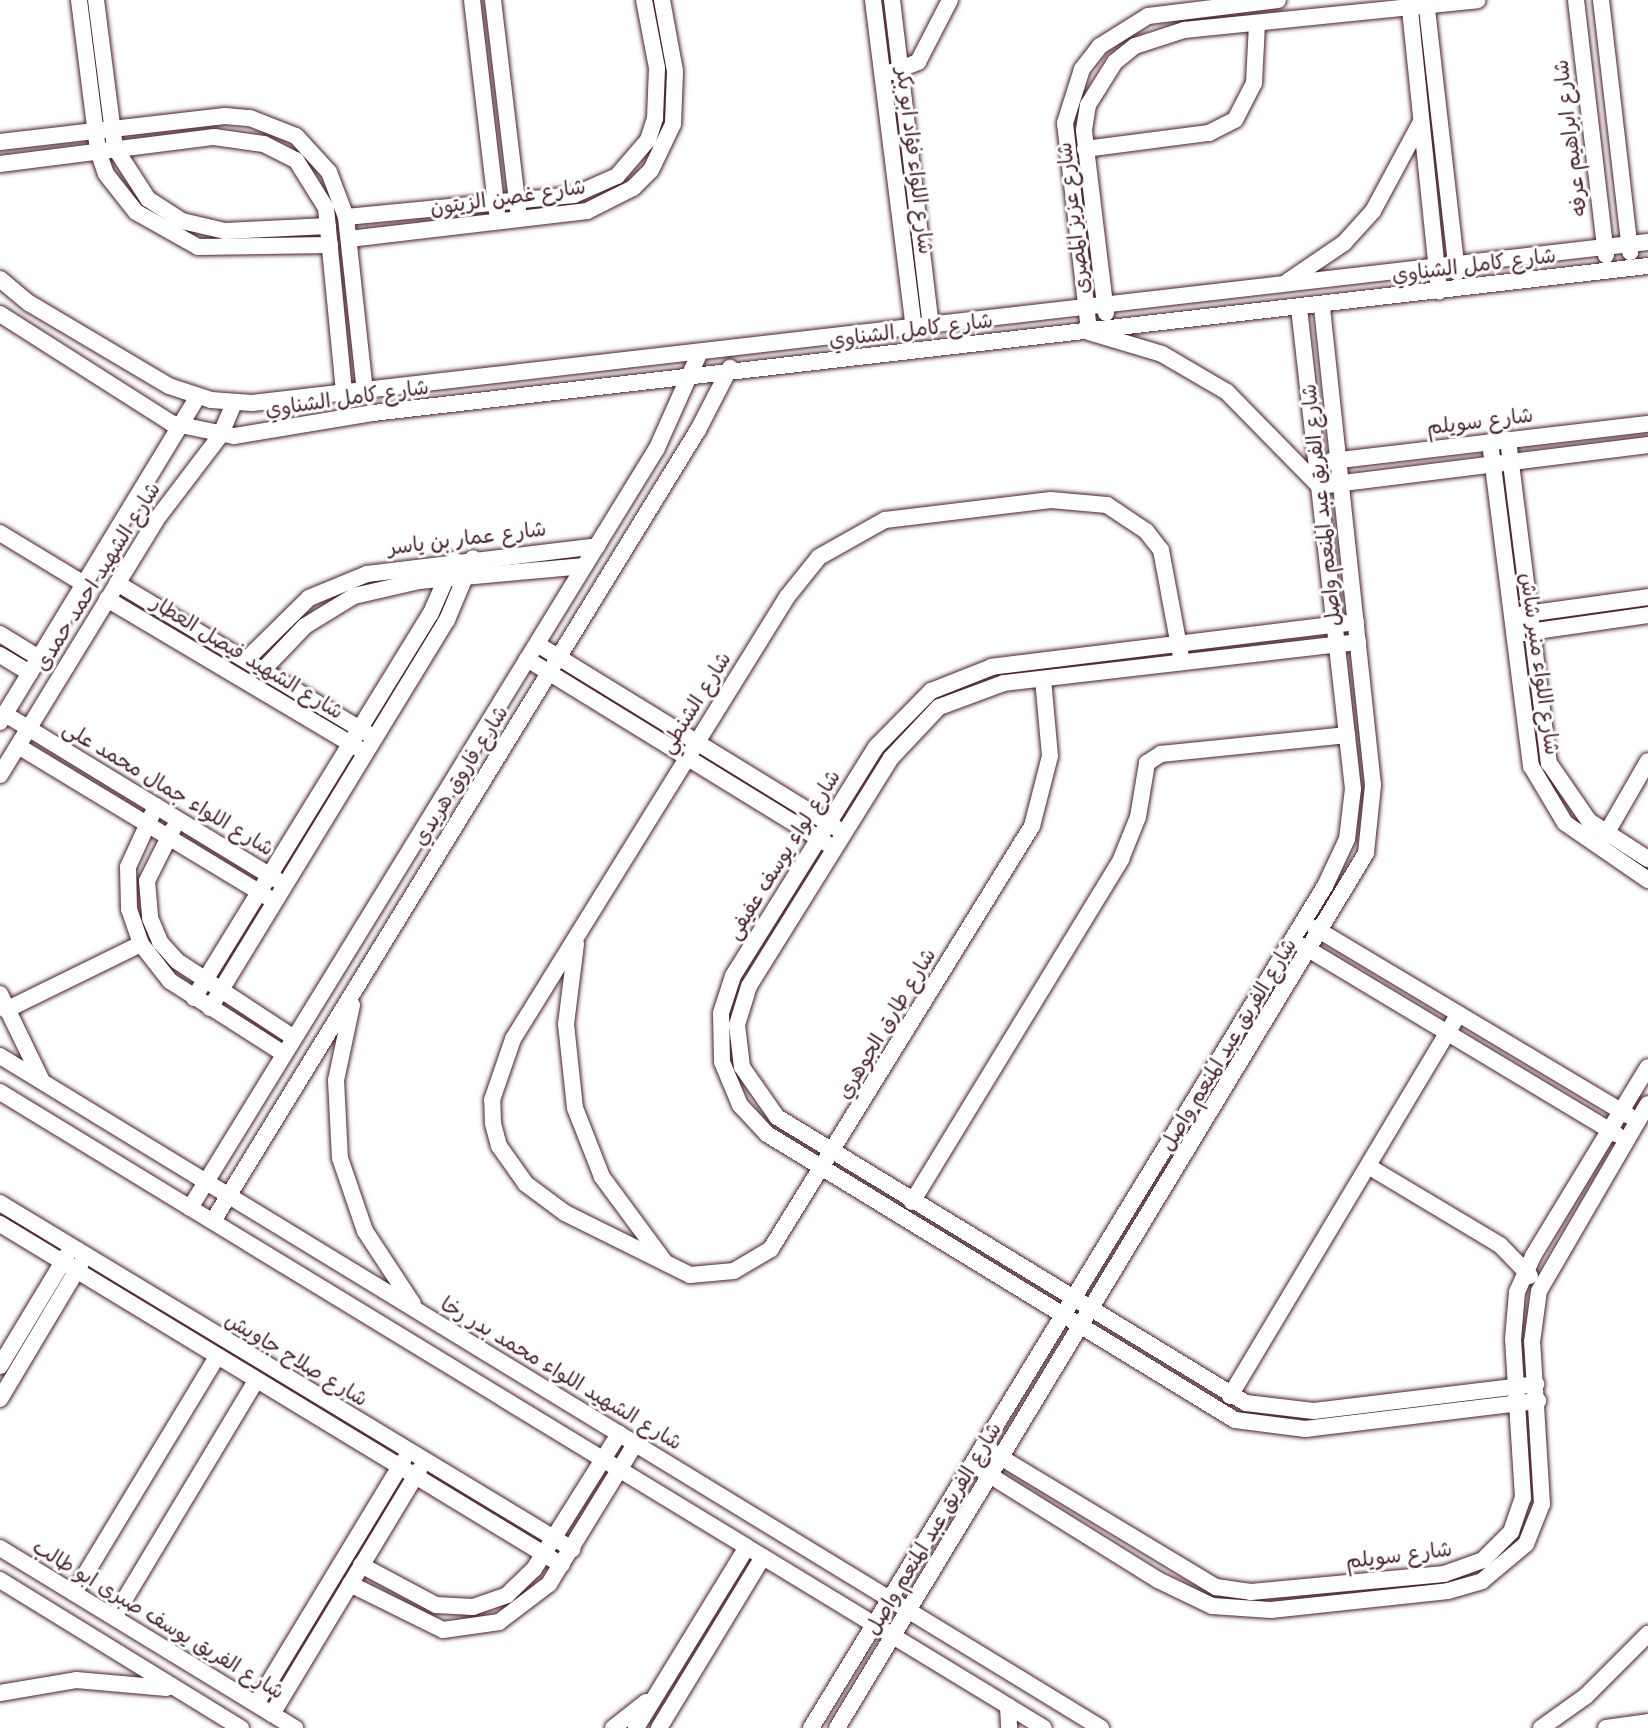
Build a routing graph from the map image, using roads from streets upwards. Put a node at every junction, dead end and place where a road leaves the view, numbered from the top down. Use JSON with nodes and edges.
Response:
{"nodes":[{"id":1,"x":79,"y":0,"type":"edge"},
{"id":2,"x":96,"y":0,"type":"edge"},
{"id":3,"x":472,"y":0,"type":"edge"},
{"id":4,"x":493,"y":0,"type":"edge"},
{"id":5,"x":873,"y":0,"type":"edge"},
{"id":6,"x":892,"y":0,"type":"edge"},
{"id":7,"x":950,"y":0,"type":"edge"},
{"id":8,"x":1278,"y":0,"type":"edge"},
{"id":9,"x":1477,"y":0,"type":"edge"},
{"id":10,"x":1576,"y":0,"type":"edge"},
{"id":11,"x":1601,"y":0,"type":"edge"},
{"id":12,"x":664,"y":3,"type":"edge"},
{"id":13,"x":1427,"y":3,"type":"edge"},
{"id":14,"x":1410,"y":4,"type":"edge"},
{"id":15,"x":646,"y":5,"type":"edge"},
{"id":16,"x":1256,"y":23,"type":"junction"},
{"id":17,"x":900,"y":71,"type":"junction"},
{"id":18,"x":882,"y":73,"type":"junction"},
{"id":19,"x":1422,"y":120,"type":"junction"},
{"id":20,"x":112,"y":129,"type":"junction"},
{"id":21,"x":94,"y":131,"type":"junction"},
{"id":22,"x":0,"y":142,"type":"edge"},
{"id":23,"x":115,"y":148,"type":"junction"},
{"id":24,"x":1085,"y":149,"type":"junction"},
{"id":25,"x":98,"y":151,"type":"junction"},
{"id":26,"x":0,"y":163,"type":"edge"},
{"id":27,"x":517,"y":201,"type":"junction"},
{"id":28,"x":496,"y":202,"type":"junction"},
{"id":29,"x":346,"y":217,"type":"junction"},
{"id":30,"x":519,"y":220,"type":"junction"},
{"id":31,"x":498,"y":222,"type":"junction"},
{"id":32,"x":328,"y":226,"type":"junction"},
{"id":33,"x":201,"y":227,"type":"junction"},
{"id":34,"x":349,"y":239,"type":"junction"},
{"id":35,"x":1648,"y":242,"type":"edge"},
{"id":36,"x":1629,"y":244,"type":"junction"},
{"id":37,"x":330,"y":245,"type":"junction"},
{"id":38,"x":198,"y":247,"type":"junction"},
{"id":39,"x":1605,"y":247,"type":"junction"},
{"id":40,"x":1457,"y":264,"type":"junction"},
{"id":41,"x":1437,"y":266,"type":"junction"},
{"id":42,"x":1640,"y":267,"type":"edge"},
{"id":43,"x":1608,"y":271,"type":"junction"},
{"id":44,"x":0,"y":279,"type":"edge"},
{"id":45,"x":1283,"y":284,"type":"junction"},
{"id":46,"x":1460,"y":288,"type":"junction"},
{"id":47,"x":1439,"y":291,"type":"junction"},
{"id":48,"x":1105,"y":305,"type":"junction"},
{"id":49,"x":1322,"y":305,"type":"junction"},
{"id":50,"x":1085,"y":307,"type":"junction"},
{"id":51,"x":1299,"y":307,"type":"junction"},
{"id":52,"x":0,"y":314,"type":"edge"},
{"id":53,"x":931,"y":325,"type":"junction"},
{"id":54,"x":914,"y":327,"type":"junction"},
{"id":55,"x":1109,"y":330,"type":"junction"},
{"id":56,"x":1089,"y":332,"type":"junction"},
{"id":57,"x":734,"y":348,"type":"junction"},
{"id":58,"x":700,"y":352,"type":"junction"},
{"id":59,"x":728,"y":373,"type":"junction"},
{"id":60,"x":693,"y":377,"type":"junction"},
{"id":61,"x":365,"y":391,"type":"junction"},
{"id":62,"x":344,"y":393,"type":"junction"},
{"id":63,"x":198,"y":397,"type":"junction"},
{"id":64,"x":234,"y":403,"type":"junction"},
{"id":65,"x":1648,"y":424,"type":"edge"},
{"id":66,"x":179,"y":427,"type":"junction"},
{"id":67,"x":220,"y":436,"type":"junction"},
{"id":68,"x":1508,"y":440,"type":"junction"},
{"id":69,"x":1490,"y":442,"type":"junction"},
{"id":70,"x":1648,"y":445,"type":"edge"},
{"id":71,"x":1339,"y":460,"type":"junction"},
{"id":72,"x":1316,"y":462,"type":"junction"},
{"id":73,"x":1511,"y":462,"type":"junction"},
{"id":74,"x":1492,"y":464,"type":"junction"},
{"id":75,"x":1341,"y":483,"type":"junction"},
{"id":76,"x":1319,"y":486,"type":"junction"},
{"id":77,"x":0,"y":533,"type":"edge"},
{"id":78,"x":597,"y":546,"type":"junction"},
{"id":79,"x":473,"y":558,"type":"junction"},
{"id":80,"x":454,"y":560,"type":"junction"},
{"id":81,"x":584,"y":566,"type":"junction"},
{"id":82,"x":468,"y":577,"type":"junction"},
{"id":83,"x":448,"y":578,"type":"junction"},
{"id":84,"x":117,"y":583,"type":"junction"},
{"id":85,"x":84,"y":584,"type":"junction"},
{"id":86,"x":1648,"y":597,"type":"edge"},
{"id":87,"x":107,"y":599,"type":"junction"},
{"id":88,"x":1527,"y":614,"type":"junction"},
{"id":89,"x":1648,"y":615,"type":"edge"},
{"id":90,"x":1510,"y":616,"type":"junction"},
{"id":91,"x":1356,"y":622,"type":"junction"},
{"id":92,"x":1334,"y":625,"type":"junction"},
{"id":93,"x":1530,"y":632,"type":"junction"},
{"id":94,"x":0,"y":634,"type":"edge"},
{"id":95,"x":1513,"y":635,"type":"junction"},
{"id":96,"x":1358,"y":642,"type":"junction"},
{"id":97,"x":537,"y":644,"type":"junction"},
{"id":98,"x":1180,"y":644,"type":"junction"},
{"id":99,"x":1337,"y":644,"type":"junction"},
{"id":100,"x":0,"y":655,"type":"edge"},
{"id":101,"x":559,"y":657,"type":"junction"},
{"id":102,"x":39,"y":658,"type":"junction"},
{"id":103,"x":527,"y":659,"type":"junction"},
{"id":104,"x":246,"y":660,"type":"junction"},
{"id":105,"x":1182,"y":662,"type":"junction"},
{"id":106,"x":262,"y":670,"type":"junction"},
{"id":107,"x":30,"y":673,"type":"junction"},
{"id":108,"x":549,"y":673,"type":"junction"},
{"id":109,"x":1043,"y":679,"type":"junction"},
{"id":110,"x":3,"y":718,"type":"edge"},
{"id":111,"x":29,"y":728,"type":"junction"},
{"id":112,"x":360,"y":728,"type":"junction"},
{"id":113,"x":1347,"y":735,"type":"junction"},
{"id":114,"x":375,"y":738,"type":"junction"},
{"id":115,"x":696,"y":742,"type":"junction"},
{"id":116,"x":351,"y":743,"type":"junction"},
{"id":117,"x":18,"y":746,"type":"junction"},
{"id":118,"x":366,"y":753,"type":"junction"},
{"id":119,"x":687,"y":758,"type":"junction"},
{"id":120,"x":1648,"y":761,"type":"edge"},
{"id":121,"x":0,"y":775,"type":"edge"},
{"id":122,"x":156,"y":806,"type":"junction"},
{"id":123,"x":179,"y":820,"type":"junction"},
{"id":124,"x":145,"y":823,"type":"junction"},
{"id":125,"x":828,"y":824,"type":"junction"},
{"id":126,"x":844,"y":833,"type":"junction"},
{"id":127,"x":1606,"y":834,"type":"junction"},
{"id":128,"x":167,"y":836,"type":"junction"},
{"id":129,"x":819,"y":839,"type":"junction"},
{"id":130,"x":834,"y":848,"type":"junction"},
{"id":131,"x":1598,"y":849,"type":"junction"},
{"id":132,"x":1648,"y":859,"type":"edge"},
{"id":133,"x":270,"y":875,"type":"junction"},
{"id":134,"x":1648,"y":880,"type":"edge"},
{"id":135,"x":285,"y":885,"type":"junction"},
{"id":136,"x":259,"y":892,"type":"junction"},
{"id":137,"x":275,"y":902,"type":"junction"},
{"id":138,"x":1303,"y":921,"type":"junction"},
{"id":139,"x":1322,"y":932,"type":"junction"},
{"id":140,"x":578,"y":933,"type":"junction"},
{"id":141,"x":1292,"y":940,"type":"junction"},
{"id":142,"x":141,"y":944,"type":"junction"},
{"id":143,"x":1311,"y":951,"type":"junction"},
{"id":144,"x":205,"y":981,"type":"junction"},
{"id":145,"x":357,"y":986,"type":"junction"},
{"id":146,"x":220,"y":991,"type":"junction"},
{"id":147,"x":194,"y":998,"type":"junction"},
{"id":148,"x":3,"y":1002,"type":"edge"},
{"id":149,"x":210,"y":1008,"type":"junction"},
{"id":150,"x":1460,"y":1014,"type":"junction"},
{"id":151,"x":1448,"y":1033,"type":"junction"},
{"id":152,"x":294,"y":1038,"type":"junction"},
{"id":153,"x":285,"y":1054,"type":"junction"},
{"id":154,"x":0,"y":1056,"type":"edge"},
{"id":155,"x":1648,"y":1067,"type":"edge"},
{"id":156,"x":43,"y":1082,"type":"junction"},
{"id":157,"x":4,"y":1094,"type":"edge"},
{"id":158,"x":1648,"y":1104,"type":"edge"},
{"id":159,"x":1621,"y":1111,"type":"junction"},
{"id":160,"x":0,"y":1112,"type":"edge"},
{"id":161,"x":1637,"y":1121,"type":"junction"},
{"id":162,"x":1609,"y":1130,"type":"junction"},
{"id":163,"x":1626,"y":1140,"type":"junction"},
{"id":164,"x":834,"y":1153,"type":"junction"},
{"id":165,"x":1368,"y":1166,"type":"junction"},
{"id":166,"x":824,"y":1169,"type":"junction"},
{"id":167,"x":206,"y":1182,"type":"junction"},
{"id":168,"x":228,"y":1195,"type":"junction"},
{"id":169,"x":912,"y":1202,"type":"junction"},
{"id":170,"x":0,"y":1203,"type":"edge"},
{"id":171,"x":190,"y":1208,"type":"junction"},
{"id":172,"x":212,"y":1221,"type":"junction"},
{"id":173,"x":0,"y":1224,"type":"edge"},
{"id":174,"x":78,"y":1251,"type":"junction"},
{"id":175,"x":642,"y":1253,"type":"joint"},
{"id":176,"x":69,"y":1266,"type":"junction"},
{"id":177,"x":668,"y":1267,"type":"junction"},
{"id":178,"x":1525,"y":1270,"type":"junction"},
{"id":179,"x":1539,"y":1291,"type":"junction"},
{"id":180,"x":1072,"y":1300,"type":"junction"},
{"id":181,"x":1091,"y":1311,"type":"junction"},
{"id":182,"x":419,"y":1312,"type":"junction"},
{"id":183,"x":1062,"y":1316,"type":"junction"},
{"id":184,"x":1081,"y":1328,"type":"junction"},
{"id":185,"x":5,"y":1347,"type":"edge"},
{"id":186,"x":217,"y":1357,"type":"junction"},
{"id":187,"x":0,"y":1366,"type":"edge"},
{"id":188,"x":256,"y":1381,"type":"junction"},
{"id":189,"x":1536,"y":1384,"type":"junction"},
{"id":190,"x":1516,"y":1386,"type":"junction"},
{"id":191,"x":1230,"y":1395,"type":"junction"},
{"id":192,"x":0,"y":1399,"type":"edge"},
{"id":193,"x":1538,"y":1401,"type":"junction"},
{"id":194,"x":1518,"y":1403,"type":"junction"},
{"id":195,"x":619,"y":1434,"type":"junction"},
{"id":196,"x":635,"y":1444,"type":"junction"},
{"id":197,"x":983,"y":1446,"type":"junction"},
{"id":198,"x":408,"y":1452,"type":"junction"},
{"id":199,"x":1002,"y":1458,"type":"junction"},
{"id":200,"x":603,"y":1459,"type":"junction"},
{"id":201,"x":424,"y":1462,"type":"junction"},
{"id":202,"x":972,"y":1464,"type":"junction"},
{"id":203,"x":399,"y":1467,"type":"junction"},
{"id":204,"x":620,"y":1469,"type":"junction"},
{"id":205,"x":991,"y":1476,"type":"junction"},
{"id":206,"x":415,"y":1477,"type":"junction"},
{"id":207,"x":554,"y":1538,"type":"junction"},
{"id":208,"x":747,"y":1547,"type":"junction"},
{"id":209,"x":572,"y":1549,"type":"junction"},
{"id":210,"x":6,"y":1551,"type":"edge"},
{"id":211,"x":544,"y":1554,"type":"junction"},
{"id":212,"x":763,"y":1557,"type":"junction"},
{"id":213,"x":361,"y":1565,"type":"junction"},
{"id":214,"x":562,"y":1565,"type":"junction"},
{"id":215,"x":0,"y":1578,"type":"edge"},
{"id":216,"x":350,"y":1584,"type":"junction"},
{"id":217,"x":74,"y":1593,"type":"junction"},
{"id":218,"x":890,"y":1599,"type":"junction"},
{"id":219,"x":909,"y":1611,"type":"junction"},
{"id":220,"x":114,"y":1617,"type":"junction"},
{"id":221,"x":874,"y":1624,"type":"junction"},
{"id":222,"x":1648,"y":1634,"type":"edge"},
{"id":223,"x":893,"y":1636,"type":"junction"},
{"id":224,"x":181,"y":1691,"type":"junction"},
{"id":225,"x":0,"y":1693,"type":"edge"},
{"id":226,"x":656,"y":1694,"type":"junction"},
{"id":227,"x":256,"y":1704,"type":"junction"},
{"id":228,"x":1008,"y":1706,"type":"junction"},
{"id":229,"x":272,"y":1714,"type":"junction"},
{"id":230,"x":1648,"y":1722,"type":"edge"},
{"id":231,"x":242,"y":1728,"type":"edge"},
{"id":232,"x":295,"y":1728,"type":"edge"},
{"id":233,"x":613,"y":1728,"type":"edge"},
{"id":234,"x":636,"y":1728,"type":"edge"},
{"id":235,"x":659,"y":1728,"type":"edge"},
{"id":236,"x":811,"y":1728,"type":"edge"},
{"id":237,"x":838,"y":1728,"type":"edge"},
{"id":238,"x":1009,"y":1728,"type":"edge"},
{"id":239,"x":1044,"y":1728,"type":"edge"},
{"id":240,"x":1101,"y":1728,"type":"edge"},
{"id":241,"x":1541,"y":1728,"type":"edge"},
{"id":242,"x":1606,"y":1728,"type":"edge"}],
"edges":[{"from":1,"to":21,"type":"street"},
{"from":2,"to":20,"type":"street"},
{"from":3,"to":28,"type":"street"},
{"from":4,"to":27,"type":"street"},
{"from":5,"to":18,"type":"street","name":"شارع اللواء فؤاد ابو بكر"},
{"from":6,"to":17,"type":"street","name":"شارع اللواء فؤاد ابو بكر"},
{"from":7,"to":17,"type":"street"},
{"from":8,"to":50,"type":"street","name":"شارع عزيز المصرى"},
{"from":9,"to":13,"type":"street","name":"شارع عزيز المصرى"},
{"from":10,"to":39,"type":"street","name":"شارع ابراهيم عرفه"},
{"from":11,"to":36,"type":"street"},
{"from":12,"to":15,"type":"street"},
{"from":12,"to":30,"type":"street","name":"شارع غصن الزيتون"},
{"from":13,"to":14,"type":"street","name":"شارع عزيز المصرى"},
{"from":13,"to":40,"type":"street"},
{"from":14,"to":16,"type":"street","name":"شارع عزيز المصرى"},
{"from":14,"to":19,"type":"street"},
{"from":15,"to":27,"type":"street","name":"شارع غصن الزيتون"},
{"from":16,"to":24,"type":"street","name":"شارع عزيز المصرى"},
{"from":16,"to":24,"type":"street"},
{"from":17,"to":18,"type":"street"},
{"from":17,"to":53,"type":"street","name":"شارع اللواء فؤاد ابو بكر"},
{"from":18,"to":54,"type":"street","name":"شارع اللواء فؤاد ابو بكر"},
{"from":19,"to":41,"type":"street"},
{"from":19,"to":45,"type":"street"},
{"from":20,"to":21,"type":"street"},
{"from":20,"to":23,"type":"street"},
{"from":20,"to":29,"type":"street"},
{"from":21,"to":22,"type":"street"},
{"from":21,"to":25,"type":"street"},
{"from":23,"to":25,"type":"street"},
{"from":23,"to":32,"type":"street"},
{"from":23,"to":33,"type":"street"},
{"from":24,"to":48,"type":"street","name":"شارع عزيز المصرى"},
{"from":25,"to":26,"type":"street"},
{"from":25,"to":38,"type":"street"},
{"from":27,"to":28,"type":"street","name":"شارع غصن الزيتون"},
{"from":27,"to":30,"type":"street"},
{"from":28,"to":29,"type":"street","name":"شارع غصن الزيتون"},
{"from":28,"to":31,"type":"street"},
{"from":29,"to":34,"type":"street"},
{"from":30,"to":31,"type":"street","name":"شارع غصن الزيتون"},
{"from":31,"to":34,"type":"street","name":"شارع غصن الزيتون"},
{"from":32,"to":33,"type":"street"},
{"from":32,"to":37,"type":"street"},
{"from":33,"to":38,"type":"street"},
{"from":34,"to":61,"type":"street"},
{"from":35,"to":36,"type":"street","name":"شارع كامل الشناوي"},
{"from":36,"to":39,"type":"street","name":"شارع كامل الشناوي"},
{"from":36,"to":42,"type":"street"},
{"from":37,"to":38,"type":"street"},
{"from":37,"to":62,"type":"street"},
{"from":39,"to":40,"type":"street","name":"شارع كامل الشناوي"},
{"from":39,"to":43,"type":"street","name":"شارع ابراهيم عرفه"},
{"from":40,"to":41,"type":"street","name":"شارع كامل الشناوي"},
{"from":40,"to":46,"type":"street"},
{"from":41,"to":45,"type":"street","name":"شارع كامل الشناوي"},
{"from":41,"to":47,"type":"street"},
{"from":42,"to":43,"type":"street","name":"شارع كامل الشناوي"},
{"from":43,"to":46,"type":"street","name":"شارع كامل الشناوي"},
{"from":44,"to":63,"type":"street","name":"شارع كامل الشناوي"},
{"from":45,"to":48,"type":"street","name":"شارع كامل الشناوي"},
{"from":46,"to":47,"type":"street","name":"شارع كامل الشناوي"},
{"from":47,"to":49,"type":"street","name":"شارع كامل الشناوي"},
{"from":48,"to":50,"type":"street","name":"شارع كامل الشناوي"},
{"from":48,"to":55,"type":"street","name":"شارع عزيز المصرى"},
{"from":49,"to":51,"type":"street","name":"شارع كامل الشناوي"},
{"from":49,"to":71,"type":"street","name":"شارع الفريق عبد المنعم واصل"},
{"from":50,"to":53,"type":"street","name":"شارع كامل الشناوي"},
{"from":50,"to":56,"type":"street","name":"شارع عزيز المصرى"},
{"from":51,"to":55,"type":"street","name":"شارع كامل الشناوي"},
{"from":51,"to":72,"type":"street","name":"شارع الفريق عبد المنعم واصل"},
{"from":52,"to":66,"type":"street","name":"شارع كامل الشناوي"},
{"from":53,"to":54,"type":"street","name":"شارع كامل الشناوي"},
{"from":54,"to":57,"type":"street","name":"شارع كامل الشناوي"},
{"from":55,"to":56,"type":"street","name":"شارع كامل الشناوي"},
{"from":56,"to":59,"type":"street","name":"شارع كامل الشناوي"},
{"from":56,"to":76,"type":"street"},
{"from":57,"to":58,"type":"street","name":"شارع كامل الشناوي"},
{"from":57,"to":59,"type":"street","name":"شارع فاروق هريدي"},
{"from":58,"to":60,"type":"street","name":"شارع فاروق هريدي"},
{"from":58,"to":61,"type":"street","name":"شارع كامل الشناوي"},
{"from":59,"to":60,"type":"street","name":"شارع كامل الشناوي"},
{"from":59,"to":101,"type":"street","name":"شارع فاروق هريدي"},
{"from":60,"to":67,"type":"street","name":"شارع كامل الشناوي"},
{"from":60,"to":78,"type":"street","name":"شارع فاروق هريدي"},
{"from":61,"to":62,"type":"street","name":"شارع كامل الشناوي"},
{"from":62,"to":64,"type":"street","name":"شارع كامل الشناوي"},
{"from":63,"to":64,"type":"street","name":"شارع كامل الشناوي"},
{"from":63,"to":66,"type":"street","name":"شارع الشهيد احمد حمدى"},
{"from":64,"to":67,"type":"street","name":"شارع الشهيد احمد حمدى"},
{"from":65,"to":68,"type":"street","name":"شارع سويلم"},
{"from":66,"to":67,"type":"street","name":"شارع كامل الشناوي"},
{"from":66,"to":85,"type":"street","name":"شارع الشهيد احمد حمدى"},
{"from":67,"to":84,"type":"street","name":"شارع الشهيد احمد حمدى"},
{"from":68,"to":69,"type":"street","name":"شارع سويلم"},
{"from":68,"to":73,"type":"street","name":"شارع اللواء منير شاش"},
{"from":69,"to":71,"type":"street","name":"شارع سويلم"},
{"from":69,"to":74,"type":"street","name":"شارع اللواء منير شاش"},
{"from":70,"to":73,"type":"street","name":"شارع سويلم"},
{"from":71,"to":72,"type":"street","name":"شارع سويلم"},
{"from":71,"to":75,"type":"street","name":"شارع الفريق عبد المنعم واصل"},
{"from":72,"to":76,"type":"street","name":"شارع الفريق عبد المنعم واصل"},
{"from":73,"to":74,"type":"street","name":"شارع سويلم"},
{"from":73,"to":88,"type":"street","name":"شارع اللواء منير شاش"},
{"from":74,"to":75,"type":"street","name":"شارع سويلم"},
{"from":74,"to":90,"type":"street","name":"شارع اللواء منير شاش"},
{"from":75,"to":76,"type":"street","name":"شارع سويلم"},
{"from":75,"to":91,"type":"street","name":"شارع الفريق عبد المنعم واصل"},
{"from":76,"to":92,"type":"street","name":"شارع الفريق عبد المنعم واصل"},
{"from":77,"to":85,"type":"street"},
{"from":78,"to":79,"type":"street","name":"شارع عمار بن ياسر"},
{"from":78,"to":81,"type":"street","name":"شارع فاروق هريدي"},
{"from":79,"to":80,"type":"street","name":"شارع عمار بن ياسر"},
{"from":79,"to":82,"type":"street"},
{"from":80,"to":83,"type":"street"},
{"from":80,"to":104,"type":"street","name":"شارع عمار بن ياسر"},
{"from":81,"to":82,"type":"street","name":"شارع عمار بن ياسر"},
{"from":81,"to":97,"type":"street","name":"شارع فاروق هريدي"},
{"from":82,"to":83,"type":"street","name":"شارع عمار بن ياسر"},
{"from":82,"to":114,"type":"street"},
{"from":83,"to":106,"type":"street","name":"شارع عمار بن ياسر"},
{"from":83,"to":112,"type":"street"},
{"from":84,"to":87,"type":"street","name":"شارع الشهيد احمد حمدى"},
{"from":84,"to":104,"type":"street","name":"شارع الشهيد فيصل العطار"},
{"from":85,"to":102,"type":"street","name":"شارع الشهيد احمد حمدى"},
{"from":86,"to":88,"type":"street"},
{"from":87,"to":111,"type":"street","name":"شارع الشهيد احمد حمدى"},
{"from":87,"to":116,"type":"street","name":"شارع الشهيد فيصل العطار"},
{"from":88,"to":90,"type":"street"},
{"from":88,"to":93,"type":"street","name":"شارع اللواء منير شاش"},
{"from":89,"to":93,"type":"street"},
{"from":90,"to":95,"type":"street","name":"شارع اللواء منير شاش"},
{"from":91,"to":92,"type":"street","name":"شارع لواء يوسف عفيفى"},
{"from":91,"to":96,"type":"street","name":"شارع الفريق عبد المنعم واصل"},
{"from":92,"to":98,"type":"street","name":"شارع لواء يوسف عفيفى"},
{"from":92,"to":99,"type":"street","name":"شارع الفريق عبد المنعم واصل"},
{"from":93,"to":95,"type":"street"},
{"from":93,"to":127,"type":"street","name":"شارع اللواء منير شاش"},
{"from":94,"to":102,"type":"street"},
{"from":95,"to":131,"type":"street","name":"شارع اللواء منير شاش"},
{"from":96,"to":99,"type":"street","name":"شارع لواء يوسف عفيفى"},
{"from":96,"to":139,"type":"street","name":"شارع الفريق عبد المنعم واصل"},
{"from":97,"to":101,"type":"street"},
{"from":97,"to":103,"type":"street","name":"شارع فاروق هريدي"},
{"from":98,"to":105,"type":"street","name":"شارع الشنطي"},
{"from":98,"to":115,"type":"street","name":"شارع الشنطي"},
{"from":98,"to":125,"type":"street","name":"شارع لواء يوسف عفيفى"},
{"from":99,"to":105,"type":"street","name":"شارع لواء يوسف عفيفى"},
{"from":99,"to":113,"type":"street","name":"شارع الفريق عبد المنعم واصل"},
{"from":100,"to":107,"type":"street"},
{"from":101,"to":108,"type":"street","name":"شارع فاروق هريدي"},
{"from":101,"to":115,"type":"street"},
{"from":102,"to":107,"type":"street","name":"شارع الشهيد احمد حمدى"},
{"from":103,"to":108,"type":"street"},
{"from":103,"to":152,"type":"street","name":"شارع فاروق هريدي"},
{"from":104,"to":106,"type":"street","name":"شارع الشهيد فيصل العطار"},
{"from":105,"to":109,"type":"street","name":"شارع لواء يوسف عفيفى"},
{"from":106,"to":112,"type":"street","name":"شارع الشهيد فيصل العطار"},
{"from":107,"to":110,"type":"street","name":"شارع الشهيد احمد حمدى"},
{"from":108,"to":119,"type":"street"},
{"from":108,"to":145,"type":"street","name":"شارع فاروق هريدي"},
{"from":109,"to":126,"type":"street","name":"شارع لواء يوسف عفيفى"},
{"from":109,"to":164,"type":"street","name":"شارع طارق الجوهري"},
{"from":110,"to":111,"type":"street","name":"شارع اللواء جمال محمد على"},
{"from":111,"to":117,"type":"street","name":"شارع الشهيد احمد حمدى"},
{"from":111,"to":122,"type":"street","name":"شارع اللواء جمال محمد على"},
{"from":112,"to":114,"type":"street","name":"شارع الشهيد فيصل العطار"},
{"from":112,"to":116,"type":"street"},
{"from":113,"to":138,"type":"street","name":"شارع الفريق عبد المنعم واصل"},
{"from":113,"to":169,"type":"street"},
{"from":114,"to":118,"type":"street"},
{"from":115,"to":119,"type":"street","name":"شارع الشنطي"},
{"from":115,"to":125,"type":"street"},
{"from":116,"to":118,"type":"street","name":"شارع الشهيد فيصل العطار"},
{"from":116,"to":133,"type":"street"},
{"from":117,"to":121,"type":"street","name":"شارع الشهيد احمد حمدى"},
{"from":117,"to":124,"type":"street","name":"شارع اللواء جمال محمد على"},
{"from":118,"to":135,"type":"street"},
{"from":119,"to":129,"type":"street"},
{"from":119,"to":140,"type":"street","name":"شارع الشنطي"},
{"from":120,"to":127,"type":"street"},
{"from":122,"to":123,"type":"street","name":"شارع اللواء جمال محمد على"},
{"from":122,"to":124,"type":"street"},
{"from":123,"to":128,"type":"street"},
{"from":123,"to":133,"type":"street","name":"شارع اللواء جمال محمد على"},
{"from":124,"to":128,"type":"street","name":"شارع اللواء جمال محمد على"},
{"from":124,"to":142,"type":"street"},
{"from":125,"to":126,"type":"street"},
{"from":125,"to":129,"type":"street","name":"شارع لواء يوسف عفيفى"},
{"from":126,"to":130,"type":"street","name":"شارع لواء يوسف عفيفى"},
{"from":127,"to":131,"type":"street"},
{"from":127,"to":132,"type":"street","name":"شارع اللواء منير شاش"},
{"from":128,"to":136,"type":"street","name":"شارع اللواء جمال محمد على"},
{"from":128,"to":144,"type":"street"},
{"from":129,"to":130,"type":"street"},
{"from":129,"to":166,"type":"street","name":"شارع لواء يوسف عفيفى"},
{"from":130,"to":164,"type":"street","name":"شارع لواء يوسف عفيفى"},
{"from":131,"to":134,"type":"street","name":"شارع اللواء منير شاش"},
{"from":133,"to":135,"type":"street","name":"شارع اللواء جمال محمد على"},
{"from":133,"to":136,"type":"street"},
{"from":135,"to":137,"type":"street"},
{"from":136,"to":137,"type":"street","name":"شارع اللواء جمال محمد على"},
{"from":136,"to":144,"type":"street"},
{"from":137,"to":146,"type":"street"},
{"from":138,"to":139,"type":"street"},
{"from":138,"to":141,"type":"street","name":"شارع الفريق عبد المنعم واصل"},
{"from":139,"to":143,"type":"street","name":"شارع الفريق عبد المنعم واصل"},
{"from":139,"to":150,"type":"street"},
{"from":140,"to":175,"type":"street","name":"شارع الشنطي"},
{"from":140,"to":177,"type":"street"},
{"from":141,"to":143,"type":"street"},
{"from":141,"to":180,"type":"street","name":"شارع الفريق عبد المنعم واصل"},
{"from":142,"to":147,"type":"street"},
{"from":142,"to":148,"type":"street"},
{"from":143,"to":151,"type":"street"},
{"from":143,"to":181,"type":"street","name":"شارع الفريق عبد المنعم واصل"},
{"from":144,"to":146,"type":"street"},
{"from":144,"to":147,"type":"street"},
{"from":145,"to":168,"type":"street","name":"شارع فاروق هريدي"},
{"from":145,"to":182,"type":"street"},
{"from":146,"to":149,"type":"street"},
{"from":146,"to":152,"type":"street"},
{"from":147,"to":149,"type":"street"},
{"from":148,"to":156,"type":"street"},
{"from":149,"to":153,"type":"street"},
{"from":150,"to":151,"type":"street"},
{"from":150,"to":159,"type":"street"},
{"from":151,"to":162,"type":"street"},
{"from":151,"to":165,"type":"street"},
{"from":152,"to":153,"type":"street","name":"شارع فاروق هريدي"},
{"from":153,"to":167,"type":"street","name":"شارع فاروق هريدي"},
{"from":154,"to":156,"type":"street","name":"شارع الشهيد اللواء محمد بدر رخا"},
{"from":155,"to":159,"type":"street","name":"شارع سويلم"},
{"from":156,"to":167,"type":"street","name":"شارع الشهيد اللواء محمد بدر رخا"},
{"from":157,"to":160,"type":"street"},
{"from":157,"to":171,"type":"street"},
{"from":158,"to":161,"type":"street","name":"شارع سويلم"},
{"from":159,"to":161,"type":"street"},
{"from":159,"to":162,"type":"street","name":"شارع سويلم"},
{"from":161,"to":163,"type":"street","name":"شارع سويلم"},
{"from":162,"to":163,"type":"street"},
{"from":162,"to":178,"type":"street","name":"شارع سويلم"},
{"from":163,"to":179,"type":"street","name":"شارع سويلم"},
{"from":164,"to":166,"type":"street","name":"شارع طارق الجوهري"},
{"from":164,"to":169,"type":"street","name":"شارع لواء يوسف عفيفى"},
{"from":165,"to":178,"type":"street"},
{"from":165,"to":191,"type":"street"},
{"from":166,"to":177,"type":"street","name":"شارع طارق الجوهري"},
{"from":166,"to":183,"type":"street","name":"شارع لواء يوسف عفيفى"},
{"from":167,"to":168,"type":"street","name":"شارع الشهيد اللواء محمد بدر رخا"},
{"from":167,"to":171,"type":"street","name":"شارع فاروق هريدي"},
{"from":168,"to":172,"type":"street","name":"شارع فاروق هريدي"},
{"from":168,"to":182,"type":"street","name":"شارع الشهيد اللواء محمد بدر رخا"},
{"from":169,"to":180,"type":"street","name":"شارع لواء يوسف عفيفى"},
{"from":170,"to":174,"type":"street","name":"شارع صلاح جاويش"},
{"from":171,"to":172,"type":"street"},
{"from":172,"to":200,"type":"street"},
{"from":173,"to":176,"type":"street","name":"شارع صلاح جاويش"},
{"from":174,"to":176,"type":"street"},
{"from":174,"to":198,"type":"street","name":"شارع صلاح جاويش"},
{"from":175,"to":177,"type":"street","name":"شارع طارق الجوهري"},
{"from":176,"to":185,"type":"street"},
{"from":176,"to":186,"type":"street","name":"شارع صلاح جاويش"},
{"from":176,"to":192,"type":"street"},
{"from":178,"to":179,"type":"street"},
{"from":178,"to":190,"type":"street","name":"شارع سويلم"},
{"from":179,"to":189,"type":"street","name":"شارع سويلم"},
{"from":180,"to":181,"type":"street","name":"شارع لواء يوسف عفيفى"},
{"from":180,"to":183,"type":"street","name":"شارع الفريق عبد المنعم واصل"},
{"from":181,"to":184,"type":"street","name":"شارع الفريق عبد المنعم واصل"},
{"from":181,"to":191,"type":"street","name":"شارع لواء يوسف عفيفى"},
{"from":182,"to":195,"type":"street","name":"شارع الشهيد اللواء محمد بدر رخا"},
{"from":183,"to":184,"type":"street","name":"شارع لواء يوسف عفيفى"},
{"from":183,"to":197,"type":"street","name":"شارع الفريق عبد المنعم واصل"},
{"from":184,"to":194,"type":"street","name":"شارع لواء يوسف عفيفى"},
{"from":184,"to":199,"type":"street","name":"شارع الفريق عبد المنعم واصل"},
{"from":185,"to":187,"type":"street"},
{"from":186,"to":188,"type":"street","name":"شارع صلاح جاويش"},
{"from":186,"to":217,"type":"street"},
{"from":188,"to":203,"type":"street","name":"شارع صلاح جاويش"},
{"from":188,"to":220,"type":"street"},
{"from":189,"to":190,"type":"street","name":"شارع لواء يوسف عفيفى"},
{"from":189,"to":193,"type":"street","name":"شارع سويلم"},
{"from":190,"to":191,"type":"street","name":"شارع لواء يوسف عفيفى"},
{"from":190,"to":194,"type":"street","name":"شارع سويلم"},
{"from":193,"to":194,"type":"street","name":"شارع لواء يوسف عفيفى"},
{"from":193,"to":205,"type":"street","name":"شارع سويلم"},
{"from":194,"to":199,"type":"street","name":"شارع سويلم"},
{"from":195,"to":196,"type":"street","name":"شارع الشهيد اللواء محمد بدر رخا"},
{"from":195,"to":200,"type":"street"},
{"from":196,"to":204,"type":"street"},
{"from":196,"to":218,"type":"street","name":"شارع الشهيد اللواء محمد بدر رخا"},
{"from":197,"to":199,"type":"street","name":"شارع سويلم"},
{"from":197,"to":202,"type":"street","name":"شارع الفريق عبد المنعم واصل"},
{"from":198,"to":201,"type":"street","name":"شارع صلاح جاويش"},
{"from":198,"to":203,"type":"street"},
{"from":199,"to":205,"type":"street","name":"شارع الفريق عبد المنعم واصل"},
{"from":200,"to":204,"type":"street"},
{"from":200,"to":207,"type":"street"},
{"from":201,"to":206,"type":"street"},
{"from":201,"to":207,"type":"street","name":"شارع صلاح جاويش"},
{"from":202,"to":205,"type":"street","name":"شارع سويلم"},
{"from":202,"to":218,"type":"street","name":"شارع الفريق عبد المنعم واصل"},
{"from":203,"to":206,"type":"street","name":"شارع صلاح جاويش"},
{"from":203,"to":227,"type":"street"},
{"from":204,"to":208,"type":"street"},
{"from":204,"to":209,"type":"street"},
{"from":205,"to":219,"type":"street","name":"شارع الفريق عبد المنعم واصل"},
{"from":206,"to":211,"type":"street","name":"شارع صلاح جاويش"},
{"from":206,"to":213,"type":"street"},
{"from":207,"to":209,"type":"street","name":"شارع صلاح جاويش"},
{"from":207,"to":211,"type":"street"},
{"from":208,"to":212,"type":"street"},
{"from":208,"to":226,"type":"street"},
{"from":209,"to":214,"type":"street"},
{"from":210,"to":215,"type":"street"},
{"from":210,"to":217,"type":"street","name":"شارع الفريق يوسف صبرى ابو طالب"},
{"from":211,"to":213,"type":"street"},
{"from":211,"to":214,"type":"street","name":"شارع صلاح جاويش"},
{"from":212,"to":221,"type":"street"},
{"from":212,"to":235,"type":"street"},
{"from":213,"to":216,"type":"street"},
{"from":214,"to":216,"type":"street"},
{"from":215,"to":224,"type":"street"},
{"from":216,"to":229,"type":"street"},
{"from":217,"to":220,"type":"street","name":"شارع الفريق يوسف صبرى ابو طالب"},
{"from":218,"to":219,"type":"street","name":"شارع الشهيد اللواء محمد بدر رخا"},
{"from":218,"to":221,"type":"street","name":"شارع الفريق عبد المنعم واصل"},
{"from":219,"to":223,"type":"street","name":"شارع الفريق عبد المنعم واصل"},
{"from":219,"to":240,"type":"street","name":"شارع الشهيد اللواء محمد بدر رخا"},
{"from":220,"to":227,"type":"street","name":"شارع الفريق يوسف صبرى ابو طالب"},
{"from":221,"to":223,"type":"street"},
{"from":221,"to":236,"type":"street","name":"شارع الفريق عبد المنعم واصل"},
{"from":222,"to":241,"type":"street"},
{"from":223,"to":228,"type":"street"},
{"from":223,"to":237,"type":"street","name":"شارع الفريق عبد المنعم واصل"},
{"from":224,"to":225,"type":"street"},
{"from":224,"to":231,"type":"street"},
{"from":226,"to":233,"type":"street"},
{"from":226,"to":234,"type":"street"},
{"from":227,"to":229,"type":"street","name":"شارع الفريق يوسف صبرى ابو طالب"},
{"from":228,"to":238,"type":"street"},
{"from":228,"to":239,"type":"street"},
{"from":229,"to":232,"type":"street","name":"شارع الفريق يوسف صبرى ابو طالب"},
{"from":230,"to":242,"type":"street"}]}
